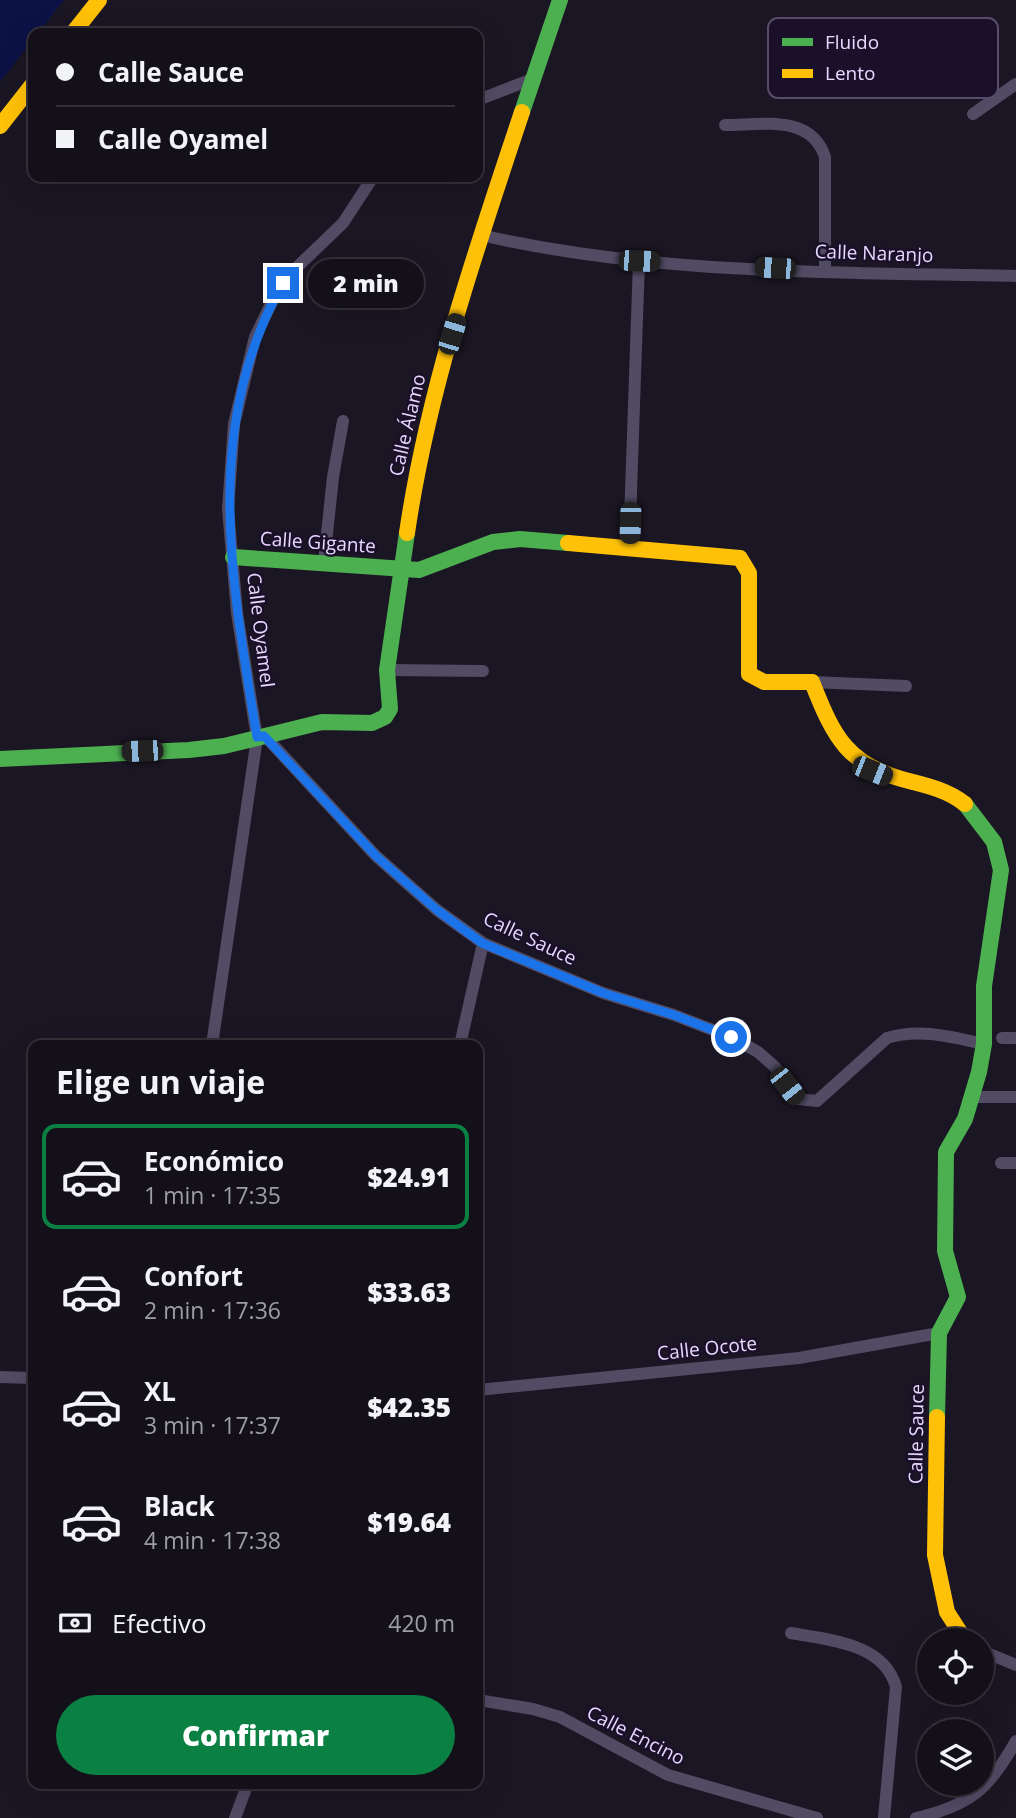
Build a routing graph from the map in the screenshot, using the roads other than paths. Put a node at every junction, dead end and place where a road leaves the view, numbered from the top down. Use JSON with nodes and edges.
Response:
{"nodes":[{"id":1,"x":99,"y":0,"type":"edge"},
{"id":2,"x":560,"y":0,"type":"edge"},
{"id":3,"x":77,"y":28,"type":"edge"},
{"id":4,"x":535,"y":78,"type":"junction"},
{"id":5,"x":1016,"y":84,"type":"edge"},
{"id":6,"x":28,"y":90,"type":"edge"},
{"id":7,"x":998,"y":97,"type":"edge"},
{"id":8,"x":483,"y":98,"type":"edge"},
{"id":9,"x":996,"y":98,"type":"edge"},
{"id":10,"x":973,"y":114,"type":"dead end"},
{"id":11,"x":0,"y":125,"type":"edge"},
{"id":12,"x":725,"y":125,"type":"dead end"},
{"id":13,"x":370,"y":182,"type":"edge"},
{"id":14,"x":481,"y":235,"type":"junction"},
{"id":15,"x":639,"y":261,"type":"junction"},
{"id":16,"x":825,"y":271,"type":"junction"},
{"id":17,"x":1016,"y":275,"type":"edge"},
{"id":18,"x":343,"y":421,"type":"dead end"},
{"id":19,"x":629,"y":549,"type":"junction"},
{"id":20,"x":233,"y":557,"type":"junction"},
{"id":21,"x":324,"y":562,"type":"junction"},
{"id":22,"x":401,"y":570,"type":"junction"},
{"id":23,"x":387,"y":670,"type":"junction"},
{"id":24,"x":484,"y":671,"type":"dead end"},
{"id":25,"x":812,"y":682,"type":"junction"},
{"id":26,"x":906,"y":686,"type":"dead end"},
{"id":27,"x":261,"y":736,"type":"junction"},
{"id":28,"x":0,"y":759,"type":"edge"},
{"id":29,"x":482,"y":943,"type":"junction"},
{"id":30,"x":1002,"y":1038,"type":"dead end"},
{"id":31,"x":1016,"y":1038,"type":"edge"},
{"id":32,"x":213,"y":1040,"type":"edge"},
{"id":33,"x":461,"y":1040,"type":"edge"},
{"id":34,"x":984,"y":1044,"type":"junction"},
{"id":35,"x":971,"y":1097,"type":"junction"},
{"id":36,"x":1016,"y":1097,"type":"edge"},
{"id":37,"x":1001,"y":1163,"type":"dead end"},
{"id":38,"x":1016,"y":1163,"type":"edge"},
{"id":39,"x":939,"y":1332,"type":"junction"},
{"id":40,"x":0,"y":1377,"type":"edge"},
{"id":41,"x":28,"y":1378,"type":"edge"},
{"id":42,"x":483,"y":1390,"type":"edge"},
{"id":43,"x":957,"y":1628,"type":"edge"},
{"id":44,"x":791,"y":1633,"type":"dead end"},
{"id":45,"x":994,"y":1656,"type":"edge"},
{"id":46,"x":1016,"y":1665,"type":"edge"},
{"id":47,"x":483,"y":1701,"type":"edge"},
{"id":48,"x":1016,"y":1741,"type":"edge"},
{"id":49,"x":246,"y":1789,"type":"edge"},
{"id":50,"x":235,"y":1818,"type":"edge"},
{"id":51,"x":817,"y":1818,"type":"edge"},
{"id":52,"x":884,"y":1818,"type":"edge"},
{"id":53,"x":916,"y":1818,"type":"edge"}],
"edges":[{"from":1,"to":3,"type":"street"},
{"from":2,"to":4,"type":"street","name":"Calle Álamo"},
{"from":4,"to":8,"type":"street"},
{"from":4,"to":14,"type":"street","name":"Calle Álamo"},
{"from":5,"to":7,"type":"street"},
{"from":6,"to":11,"type":"street"},
{"from":9,"to":10,"type":"street"},
{"from":12,"to":16,"type":"street"},
{"from":13,"to":20,"type":"street","name":"Calle Oyamel"},
{"from":14,"to":15,"type":"street","name":"Calle Naranjo"},
{"from":14,"to":22,"type":"street","name":"Calle Álamo"},
{"from":15,"to":16,"type":"street","name":"Calle Naranjo"},
{"from":15,"to":19,"type":"street"},
{"from":16,"to":17,"type":"street","name":"Calle Naranjo"},
{"from":18,"to":21,"type":"street"},
{"from":19,"to":22,"type":"street","name":"Calle Gigante"},
{"from":19,"to":25,"type":"street","name":"Calle Gigante"},
{"from":20,"to":21,"type":"street","name":"Calle Gigante"},
{"from":20,"to":27,"type":"street","name":"Calle Oyamel"},
{"from":21,"to":22,"type":"street","name":"Calle Gigante"},
{"from":22,"to":23,"type":"street","name":"Calle Álamo"},
{"from":23,"to":24,"type":"street"},
{"from":23,"to":27,"type":"street","name":"Calle Álamo"},
{"from":25,"to":26,"type":"street"},
{"from":25,"to":34,"type":"street","name":"Calle Sauce"},
{"from":27,"to":28,"type":"street"},
{"from":27,"to":29,"type":"street","name":"Calle Sauce"},
{"from":27,"to":32,"type":"street","name":"Calle Oyamel"},
{"from":29,"to":33,"type":"street"},
{"from":29,"to":34,"type":"street","name":"Calle Sauce"},
{"from":30,"to":31,"type":"street"},
{"from":34,"to":35,"type":"street","name":"Calle Sauce"},
{"from":35,"to":36,"type":"street"},
{"from":35,"to":39,"type":"street","name":"Calle Sauce"},
{"from":37,"to":38,"type":"street"},
{"from":39,"to":42,"type":"street","name":"Calle Ocote"},
{"from":39,"to":43,"type":"street","name":"Calle Sauce"},
{"from":40,"to":41,"type":"street"},
{"from":44,"to":52,"type":"street"},
{"from":45,"to":46,"type":"street"},
{"from":47,"to":51,"type":"street","name":"Calle Encino"},
{"from":48,"to":53,"type":"street"},
{"from":49,"to":50,"type":"street"}]}
